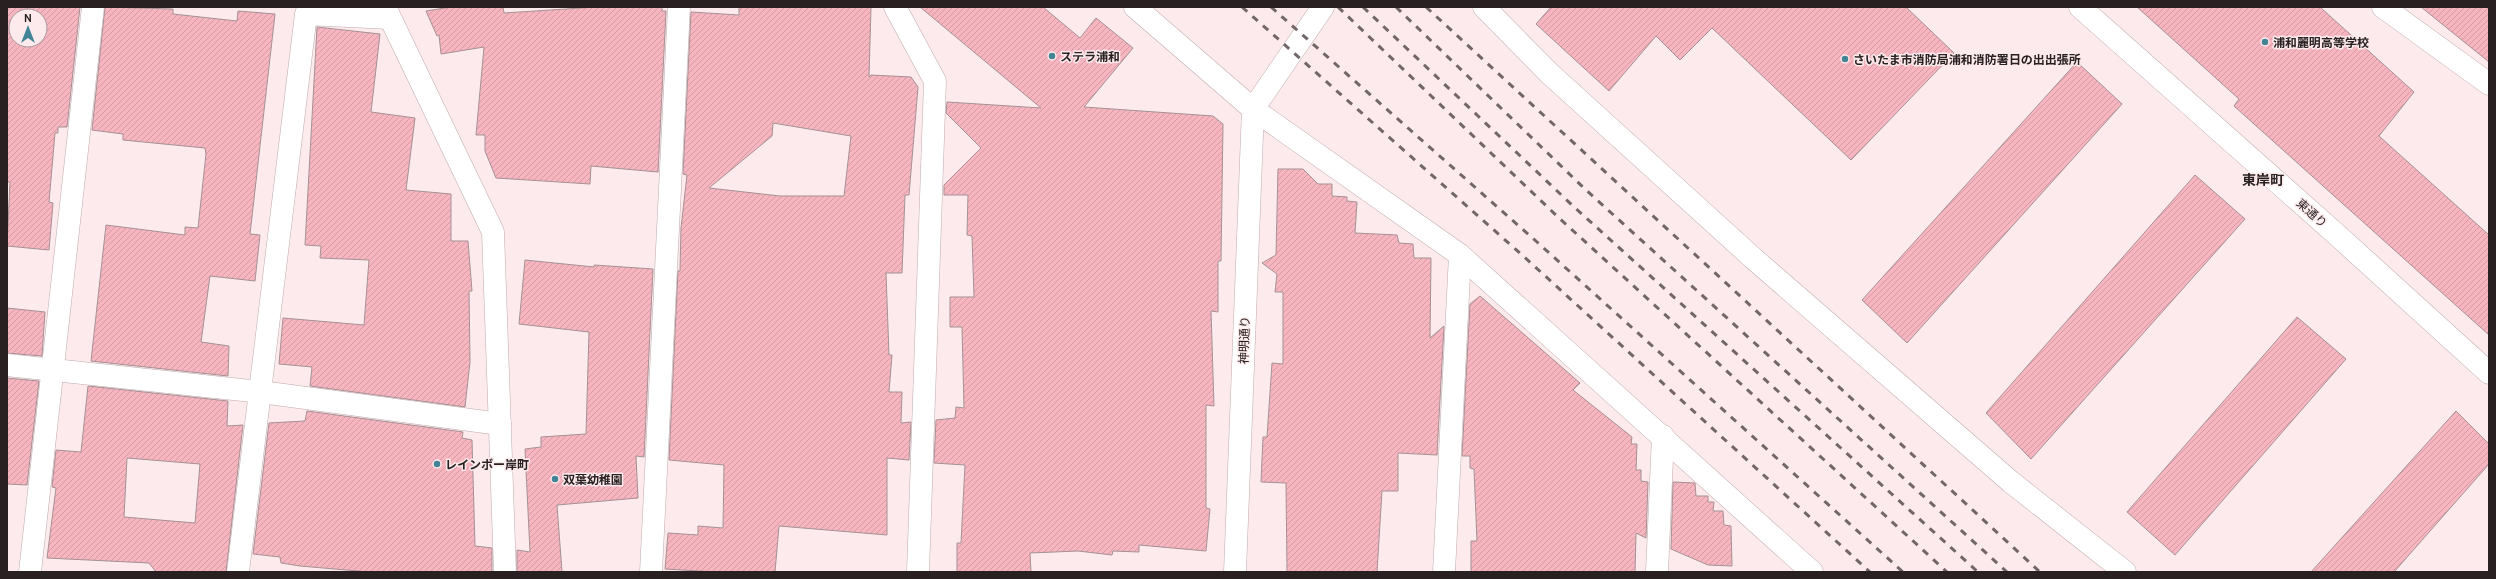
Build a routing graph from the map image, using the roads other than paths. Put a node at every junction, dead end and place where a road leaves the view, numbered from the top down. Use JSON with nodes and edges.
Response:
{"nodes":[{"id":1,"x":93,"y":7,"type":"edge"},
{"id":2,"x":679,"y":7,"type":"edge"},
{"id":3,"x":895,"y":7,"type":"edge"},
{"id":4,"x":1135,"y":7,"type":"edge"},
{"id":5,"x":1323,"y":7,"type":"edge"},
{"id":6,"x":1484,"y":7,"type":"edge"},
{"id":7,"x":2080,"y":7,"type":"edge"},
{"id":8,"x":2383,"y":7,"type":"edge"},
{"id":9,"x":387,"y":12,"type":"edge"},
{"id":10,"x":2489,"y":84,"type":"edge"},
{"id":11,"x":1253,"y":109,"type":"junction"},
{"id":12,"x":1460,"y":255,"type":"junction"},
{"id":13,"x":7,"y":365,"type":"edge"},
{"id":14,"x":53,"y":370,"type":"junction"},
{"id":15,"x":2489,"y":373,"type":"edge"},
{"id":16,"x":261,"y":392,"type":"junction"},
{"id":17,"x":500,"y":424,"type":"junction"},
{"id":18,"x":1663,"y":436,"type":"junction"},
{"id":19,"x":30,"y":572,"type":"edge"},
{"id":20,"x":238,"y":572,"type":"edge"},
{"id":21,"x":505,"y":572,"type":"edge"},
{"id":22,"x":651,"y":572,"type":"edge"},
{"id":23,"x":918,"y":572,"type":"edge"},
{"id":24,"x":1235,"y":572,"type":"edge"},
{"id":25,"x":1444,"y":572,"type":"edge"},
{"id":26,"x":1657,"y":572,"type":"edge"},
{"id":27,"x":1812,"y":572,"type":"edge"},
{"id":28,"x":2125,"y":572,"type":"edge"}],
"edges":[{"from":1,"to":14,"type":"street"},
{"from":2,"to":22,"type":"street"},
{"from":3,"to":23,"type":"street"},
{"from":4,"to":11,"type":"street"},
{"from":5,"to":11,"type":"street"},
{"from":6,"to":28,"type":"street"},
{"from":7,"to":15,"type":"street","name":"東通り"},
{"from":8,"to":10,"type":"street"},
{"from":9,"to":16,"type":"street"},
{"from":9,"to":17,"type":"street"},
{"from":11,"to":12,"type":"street"},
{"from":11,"to":24,"type":"street","name":"神明通り"},
{"from":12,"to":18,"type":"street"},
{"from":12,"to":25,"type":"street"},
{"from":13,"to":14,"type":"street"},
{"from":14,"to":16,"type":"street"},
{"from":14,"to":19,"type":"street"},
{"from":16,"to":17,"type":"street"},
{"from":16,"to":20,"type":"street"},
{"from":17,"to":21,"type":"street"},
{"from":18,"to":26,"type":"street"},
{"from":18,"to":27,"type":"street"}]}
